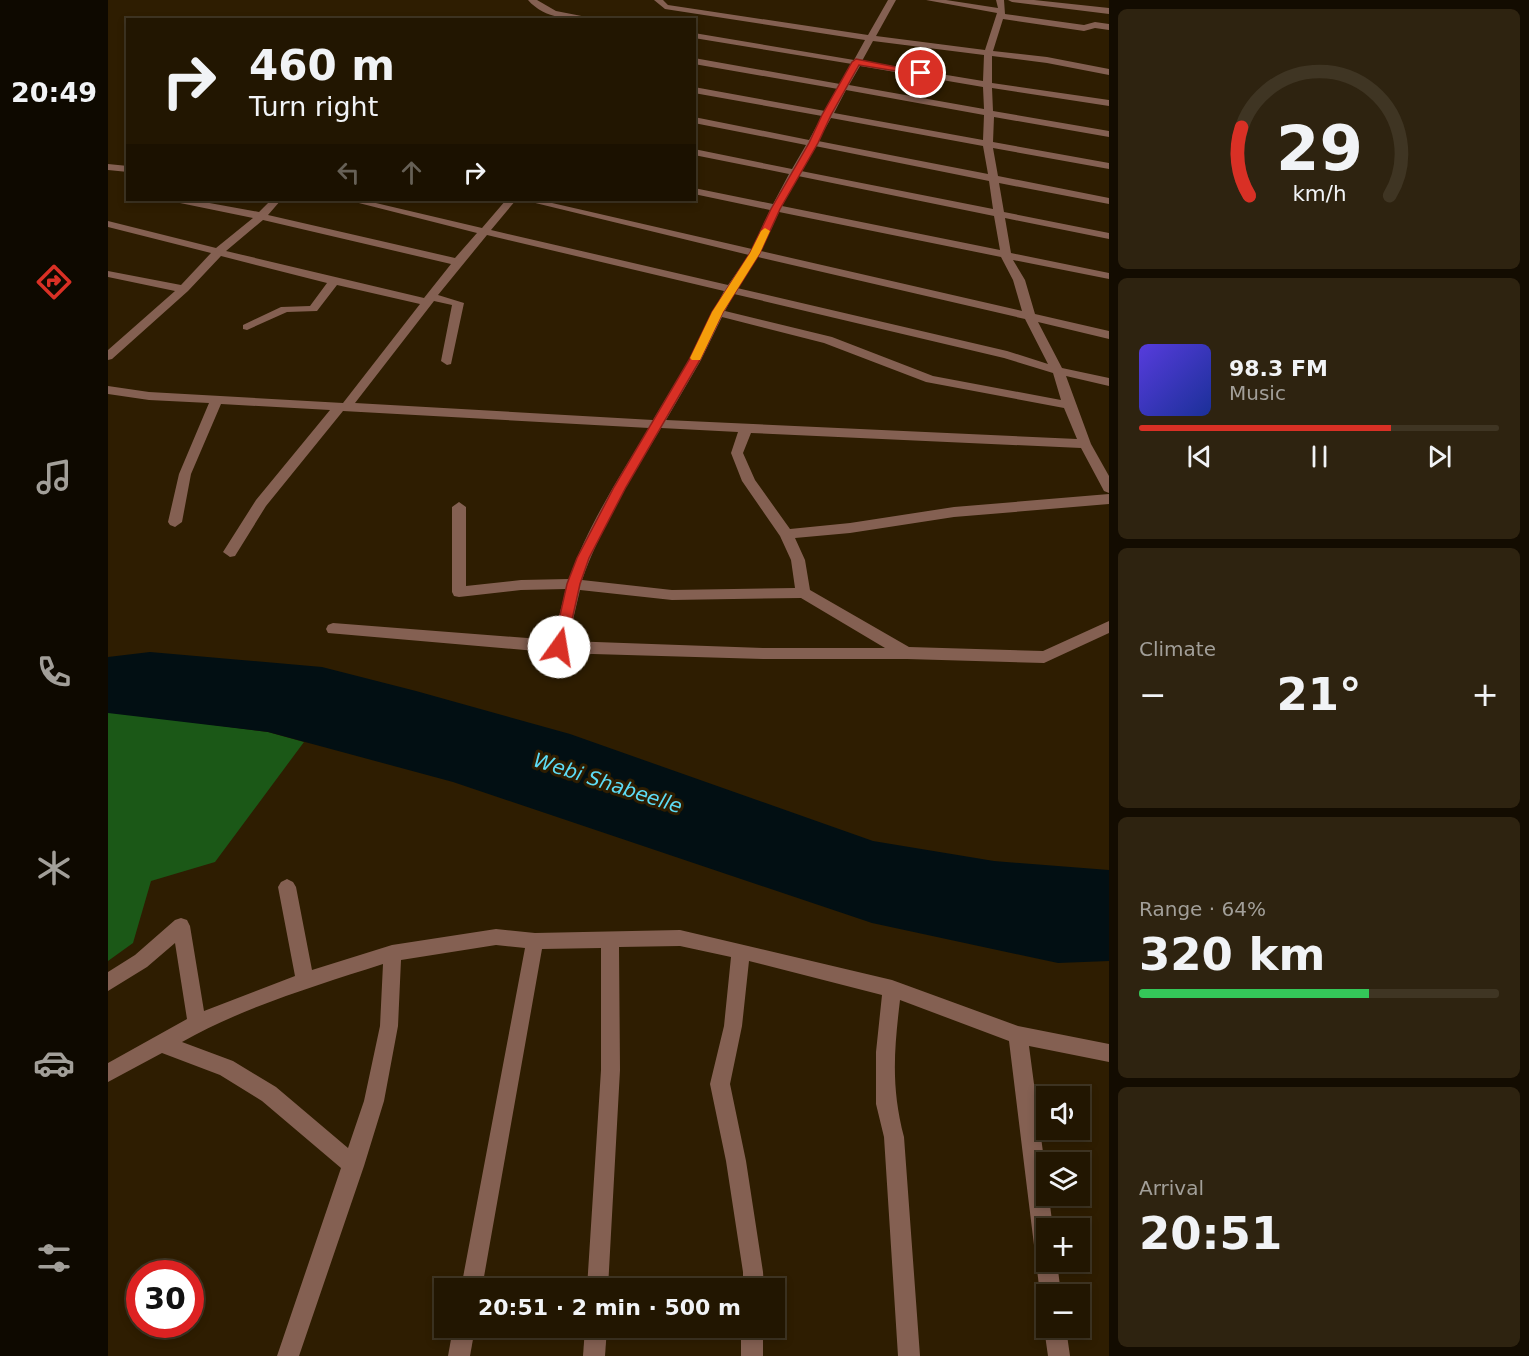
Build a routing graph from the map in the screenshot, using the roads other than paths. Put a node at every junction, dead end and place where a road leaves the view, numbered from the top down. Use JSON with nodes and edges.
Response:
{"nodes":[{"id":1,"x":532,"y":0,"type":"edge"},
{"id":2,"x":658,"y":0,"type":"edge"},
{"id":3,"x":892,"y":0,"type":"edge"},
{"id":4,"x":930,"y":0,"type":"edge"},
{"id":5,"x":1012,"y":0,"type":"edge"},
{"id":6,"x":666,"y":7,"type":"edge"},
{"id":7,"x":1000,"y":9,"type":"edge"},
{"id":8,"x":1099,"y":10,"type":"junction"},
{"id":9,"x":1109,"y":11,"type":"edge"},
{"id":10,"x":587,"y":18,"type":"edge"},
{"id":11,"x":1109,"y":26,"type":"edge"},
{"id":12,"x":696,"y":36,"type":"edge"},
{"id":13,"x":872,"y":38,"type":"junction"},
{"id":14,"x":988,"y":53,"type":"junction"},
{"id":15,"x":696,"y":61,"type":"edge"},
{"id":16,"x":856,"y":62,"type":"junction"},
{"id":17,"x":1109,"y":72,"type":"edge"},
{"id":18,"x":987,"y":84,"type":"junction"},
{"id":19,"x":843,"y":88,"type":"junction"},
{"id":20,"x":696,"y":90,"type":"edge"},
{"id":21,"x":1109,"y":103,"type":"edge"},
{"id":22,"x":826,"y":115,"type":"junction"},
{"id":23,"x":989,"y":115,"type":"junction"},
{"id":24,"x":696,"y":120,"type":"edge"},
{"id":25,"x":1109,"y":134,"type":"edge"},
{"id":26,"x":813,"y":143,"type":"junction"},
{"id":27,"x":988,"y":144,"type":"junction"},
{"id":28,"x":696,"y":152,"type":"edge"},
{"id":29,"x":1109,"y":166,"type":"edge"},
{"id":30,"x":108,"y":167,"type":"edge"},
{"id":31,"x":126,"y":169,"type":"edge"},
{"id":32,"x":796,"y":173,"type":"junction"},
{"id":33,"x":994,"y":179,"type":"junction"},
{"id":34,"x":696,"y":191,"type":"edge"},
{"id":35,"x":185,"y":201,"type":"edge"},
{"id":36,"x":275,"y":201,"type":"edge"},
{"id":37,"x":356,"y":201,"type":"edge"},
{"id":38,"x":510,"y":201,"type":"edge"},
{"id":39,"x":532,"y":201,"type":"edge"},
{"id":40,"x":1109,"y":201,"type":"edge"},
{"id":41,"x":775,"y":209,"type":"junction"},
{"id":42,"x":998,"y":213,"type":"junction"},
{"id":43,"x":261,"y":216,"type":"junction"},
{"id":44,"x":108,"y":224,"type":"edge"},
{"id":45,"x":482,"y":232,"type":"junction"},
{"id":46,"x":1109,"y":236,"type":"edge"},
{"id":47,"x":219,"y":252,"type":"junction"},
{"id":48,"x":755,"y":253,"type":"junction"},
{"id":49,"x":1006,"y":256,"type":"junction"},
{"id":50,"x":458,"y":262,"type":"junction"},
{"id":51,"x":108,"y":274,"type":"edge"},
{"id":52,"x":1109,"y":276,"type":"edge"},
{"id":53,"x":334,"y":281,"type":"junction"},
{"id":54,"x":184,"y":289,"type":"junction"},
{"id":55,"x":730,"y":290,"type":"junction"},
{"id":56,"x":430,"y":299,"type":"junction"},
{"id":57,"x":717,"y":312,"type":"junction"},
{"id":58,"x":1030,"y":318,"type":"junction"},
{"id":59,"x":247,"y":327,"type":"dead end"},
{"id":60,"x":1109,"y":335,"type":"edge"},
{"id":61,"x":108,"y":356,"type":"edge"},
{"id":62,"x":447,"y":361,"type":"dead end"},
{"id":63,"x":1058,"y":371,"type":"junction"},
{"id":64,"x":1109,"y":382,"type":"edge"},
{"id":65,"x":108,"y":390,"type":"edge"},
{"id":66,"x":216,"y":400,"type":"junction"},
{"id":67,"x":1069,"y":405,"type":"junction"},
{"id":68,"x":342,"y":407,"type":"junction"},
{"id":69,"x":656,"y":424,"type":"junction"},
{"id":70,"x":746,"y":428,"type":"junction"},
{"id":71,"x":1085,"y":444,"type":"junction"},
{"id":72,"x":1109,"y":488,"type":"edge"},
{"id":73,"x":1109,"y":499,"type":"edge"},
{"id":74,"x":459,"y":507,"type":"dead end"},
{"id":75,"x":175,"y":522,"type":"dead end"},
{"id":76,"x":786,"y":534,"type":"junction"},
{"id":77,"x":230,"y":552,"type":"dead end"},
{"id":78,"x":574,"y":584,"type":"junction"},
{"id":79,"x":803,"y":593,"type":"junction"},
{"id":80,"x":1109,"y":627,"type":"edge"},
{"id":81,"x":333,"y":629,"type":"dead end"},
{"id":82,"x":559,"y":647,"type":"junction"},
{"id":83,"x":907,"y":653,"type":"junction"},
{"id":84,"x":287,"y":887,"type":"dead end"},
{"id":85,"x":610,"y":940,"type":"junction"},
{"id":86,"x":535,"y":941,"type":"junction"},
{"id":87,"x":741,"y":951,"type":"junction"},
{"id":88,"x":392,"y":953,"type":"junction"},
{"id":89,"x":305,"y":981,"type":"junction"},
{"id":90,"x":108,"y":982,"type":"edge"},
{"id":91,"x":892,"y":989,"type":"junction"},
{"id":92,"x":197,"y":1023,"type":"junction"},
{"id":93,"x":1018,"y":1035,"type":"junction"},
{"id":94,"x":161,"y":1043,"type":"junction"},
{"id":95,"x":1109,"y":1053,"type":"edge"},
{"id":96,"x":108,"y":1073,"type":"edge"},
{"id":97,"x":354,"y":1166,"type":"junction"},
{"id":98,"x":473,"y":1278,"type":"edge"},
{"id":99,"x":599,"y":1278,"type":"edge"},
{"id":100,"x":753,"y":1278,"type":"edge"},
{"id":101,"x":1050,"y":1284,"type":"edge"},
{"id":102,"x":462,"y":1338,"type":"edge"},
{"id":103,"x":595,"y":1338,"type":"edge"},
{"id":104,"x":752,"y":1338,"type":"edge"},
{"id":105,"x":1056,"y":1338,"type":"edge"},
{"id":106,"x":288,"y":1356,"type":"edge"},
{"id":107,"x":459,"y":1356,"type":"edge"},
{"id":108,"x":594,"y":1356,"type":"edge"},
{"id":109,"x":752,"y":1356,"type":"edge"},
{"id":110,"x":909,"y":1356,"type":"edge"},
{"id":111,"x":1059,"y":1356,"type":"edge"}],
"edges":[{"from":1,"to":10,"type":"street"},
{"from":2,"to":6,"type":"street"},
{"from":3,"to":13,"type":"street"},
{"from":4,"to":7,"type":"street"},
{"from":5,"to":8,"type":"street"},
{"from":6,"to":13,"type":"street"},
{"from":7,"to":11,"type":"street"},
{"from":7,"to":14,"type":"street"},
{"from":8,"to":9,"type":"street"},
{"from":8,"to":11,"type":"street"},
{"from":12,"to":16,"type":"street"},
{"from":13,"to":14,"type":"street"},
{"from":13,"to":16,"type":"street"},
{"from":14,"to":17,"type":"street"},
{"from":14,"to":18,"type":"street"},
{"from":15,"to":19,"type":"street"},
{"from":16,"to":18,"type":"street"},
{"from":16,"to":19,"type":"street"},
{"from":18,"to":21,"type":"street"},
{"from":18,"to":23,"type":"street"},
{"from":19,"to":22,"type":"street"},
{"from":19,"to":23,"type":"street"},
{"from":20,"to":22,"type":"street"},
{"from":22,"to":26,"type":"street"},
{"from":22,"to":27,"type":"street"},
{"from":23,"to":25,"type":"street"},
{"from":23,"to":27,"type":"street"},
{"from":24,"to":26,"type":"street"},
{"from":26,"to":32,"type":"street"},
{"from":26,"to":33,"type":"street"},
{"from":27,"to":29,"type":"street"},
{"from":27,"to":33,"type":"street"},
{"from":28,"to":32,"type":"street"},
{"from":30,"to":31,"type":"street"},
{"from":32,"to":41,"type":"street"},
{"from":32,"to":42,"type":"street"},
{"from":33,"to":40,"type":"street"},
{"from":33,"to":42,"type":"street"},
{"from":34,"to":41,"type":"street"},
{"from":35,"to":43,"type":"street"},
{"from":36,"to":43,"type":"street"},
{"from":37,"to":45,"type":"street"},
{"from":38,"to":45,"type":"street"},
{"from":39,"to":48,"type":"street"},
{"from":41,"to":48,"type":"street"},
{"from":41,"to":49,"type":"street"},
{"from":42,"to":46,"type":"street"},
{"from":42,"to":49,"type":"street"},
{"from":43,"to":47,"type":"street"},
{"from":43,"to":50,"type":"street"},
{"from":44,"to":47,"type":"street"},
{"from":45,"to":50,"type":"street"},
{"from":45,"to":55,"type":"street"},
{"from":47,"to":53,"type":"street"},
{"from":47,"to":54,"type":"street"},
{"from":48,"to":55,"type":"street"},
{"from":48,"to":58,"type":"street"},
{"from":49,"to":52,"type":"street"},
{"from":49,"to":58,"type":"street"},
{"from":50,"to":56,"type":"street"},
{"from":51,"to":54,"type":"street"},
{"from":53,"to":56,"type":"street"},
{"from":53,"to":59,"type":"street"},
{"from":54,"to":61,"type":"street"},
{"from":55,"to":57,"type":"street"},
{"from":55,"to":63,"type":"street"},
{"from":56,"to":62,"type":"street"},
{"from":56,"to":68,"type":"street"},
{"from":57,"to":67,"type":"street"},
{"from":57,"to":69,"type":"street"},
{"from":58,"to":60,"type":"street"},
{"from":58,"to":63,"type":"street"},
{"from":63,"to":64,"type":"street"},
{"from":63,"to":67,"type":"street"},
{"from":65,"to":66,"type":"street"},
{"from":66,"to":68,"type":"street"},
{"from":66,"to":75,"type":"street"},
{"from":67,"to":71,"type":"street"},
{"from":68,"to":69,"type":"street"},
{"from":68,"to":77,"type":"street"},
{"from":69,"to":70,"type":"street"},
{"from":69,"to":78,"type":"street"},
{"from":70,"to":71,"type":"street"},
{"from":70,"to":76,"type":"street"},
{"from":71,"to":72,"type":"street"},
{"from":73,"to":76,"type":"street"},
{"from":74,"to":78,"type":"street"},
{"from":76,"to":79,"type":"street"},
{"from":78,"to":79,"type":"street"},
{"from":78,"to":82,"type":"street"},
{"from":79,"to":83,"type":"street"},
{"from":80,"to":83,"type":"street"},
{"from":81,"to":82,"type":"street"},
{"from":82,"to":83,"type":"street"},
{"from":84,"to":89,"type":"street"},
{"from":85,"to":86,"type":"street"},
{"from":85,"to":87,"type":"street"},
{"from":85,"to":99,"type":"street"},
{"from":86,"to":88,"type":"street"},
{"from":86,"to":98,"type":"street"},
{"from":87,"to":91,"type":"street"},
{"from":87,"to":100,"type":"street"},
{"from":88,"to":89,"type":"street"},
{"from":88,"to":97,"type":"street"},
{"from":89,"to":92,"type":"street"},
{"from":90,"to":92,"type":"street"},
{"from":91,"to":93,"type":"street"},
{"from":91,"to":110,"type":"street"},
{"from":92,"to":94,"type":"street"},
{"from":93,"to":95,"type":"street"},
{"from":93,"to":101,"type":"street"},
{"from":94,"to":96,"type":"street"},
{"from":94,"to":97,"type":"street"},
{"from":97,"to":106,"type":"street"},
{"from":102,"to":107,"type":"street"},
{"from":103,"to":108,"type":"street"},
{"from":104,"to":109,"type":"street"},
{"from":105,"to":111,"type":"street"}]}
